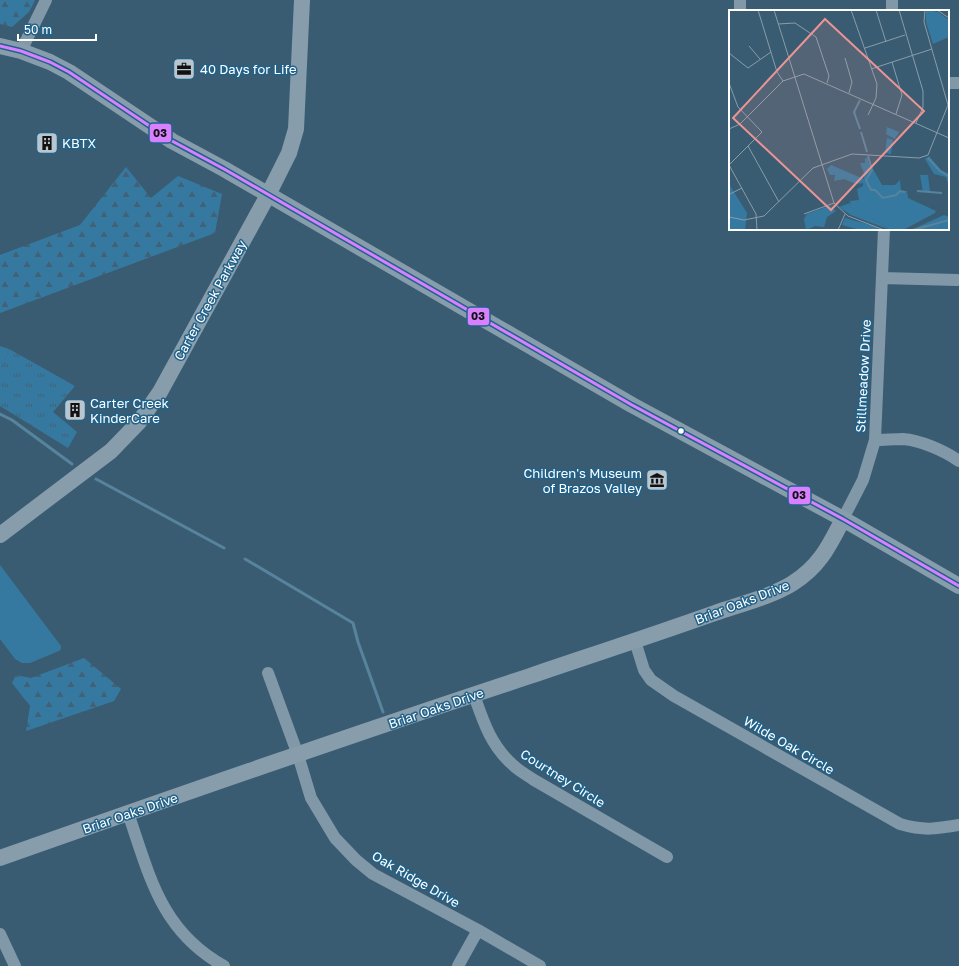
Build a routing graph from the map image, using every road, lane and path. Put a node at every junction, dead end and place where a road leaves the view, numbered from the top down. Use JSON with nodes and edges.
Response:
{"nodes":[{"id":1,"x":46,"y":0,"type":"edge"},
{"id":2,"x":302,"y":0,"type":"edge"},
{"id":3,"x":0,"y":46,"type":"edge"},
{"id":4,"x":21,"y":51,"type":"junction"},
{"id":5,"x":949,"y":82,"type":"edge"},
{"id":6,"x":959,"y":83,"type":"edge"},
{"id":7,"x":268,"y":195,"type":"junction"},
{"id":8,"x":884,"y":230,"type":"edge"},
{"id":9,"x":882,"y":278,"type":"junction"},
{"id":10,"x":958,"y":280,"type":"dead end"},
{"id":11,"x":875,"y":440,"type":"junction"},
{"id":12,"x":959,"y":461,"type":"edge"},
{"id":13,"x":843,"y":519,"type":"junction"},
{"id":14,"x":0,"y":535,"type":"edge"},
{"id":15,"x":959,"y":586,"type":"edge"},
{"id":16,"x":635,"y":641,"type":"junction"},
{"id":17,"x":268,"y":673,"type":"dead end"},
{"id":18,"x":474,"y":695,"type":"junction"},
{"id":19,"x":298,"y":755,"type":"junction"},
{"id":20,"x":128,"y":813,"type":"junction"},
{"id":21,"x":959,"y":825,"type":"edge"},
{"id":22,"x":667,"y":857,"type":"dead end"},
{"id":23,"x":0,"y":858,"type":"edge"},
{"id":24,"x":478,"y":930,"type":"junction"},
{"id":25,"x":0,"y":934,"type":"edge"},
{"id":26,"x":15,"y":966,"type":"edge"},
{"id":27,"x":224,"y":966,"type":"edge"},
{"id":28,"x":458,"y":966,"type":"edge"},
{"id":29,"x":540,"y":966,"type":"edge"}],
"edges":[{"from":1,"to":4,"type":"street"},
{"from":2,"to":7,"type":"street","name":"Carter Creek Parkway"},
{"from":3,"to":4,"type":"street"},
{"from":4,"to":7,"type":"street"},
{"from":5,"to":6,"type":"street"},
{"from":7,"to":13,"type":"street"},
{"from":7,"to":14,"type":"street","name":"Carter Creek Parkway"},
{"from":8,"to":9,"type":"street","name":"Stillmeadow Drive"},
{"from":9,"to":10,"type":"street"},
{"from":9,"to":11,"type":"street","name":"Stillmeadow Drive"},
{"from":11,"to":12,"type":"street"},
{"from":11,"to":13,"type":"street","name":"Stillmeadow Drive"},
{"from":13,"to":15,"type":"street"},
{"from":13,"to":16,"type":"street","name":"Briar Oaks Drive"},
{"from":16,"to":18,"type":"street","name":"Briar Oaks Drive"},
{"from":16,"to":21,"type":"street","name":"Wilde Oak Circle"},
{"from":17,"to":19,"type":"street","name":"Oak Ridge Drive"},
{"from":18,"to":19,"type":"street","name":"Briar Oaks Drive"},
{"from":18,"to":22,"type":"street","name":"Courtney Circle"},
{"from":19,"to":20,"type":"street","name":"Briar Oaks Drive"},
{"from":19,"to":24,"type":"street","name":"Oak Ridge Drive"},
{"from":20,"to":23,"type":"street","name":"Briar Oaks Drive"},
{"from":20,"to":27,"type":"street"},
{"from":24,"to":28,"type":"street"},
{"from":24,"to":29,"type":"street","name":"Oak Ridge Drive"},
{"from":25,"to":26,"type":"street"}]}
